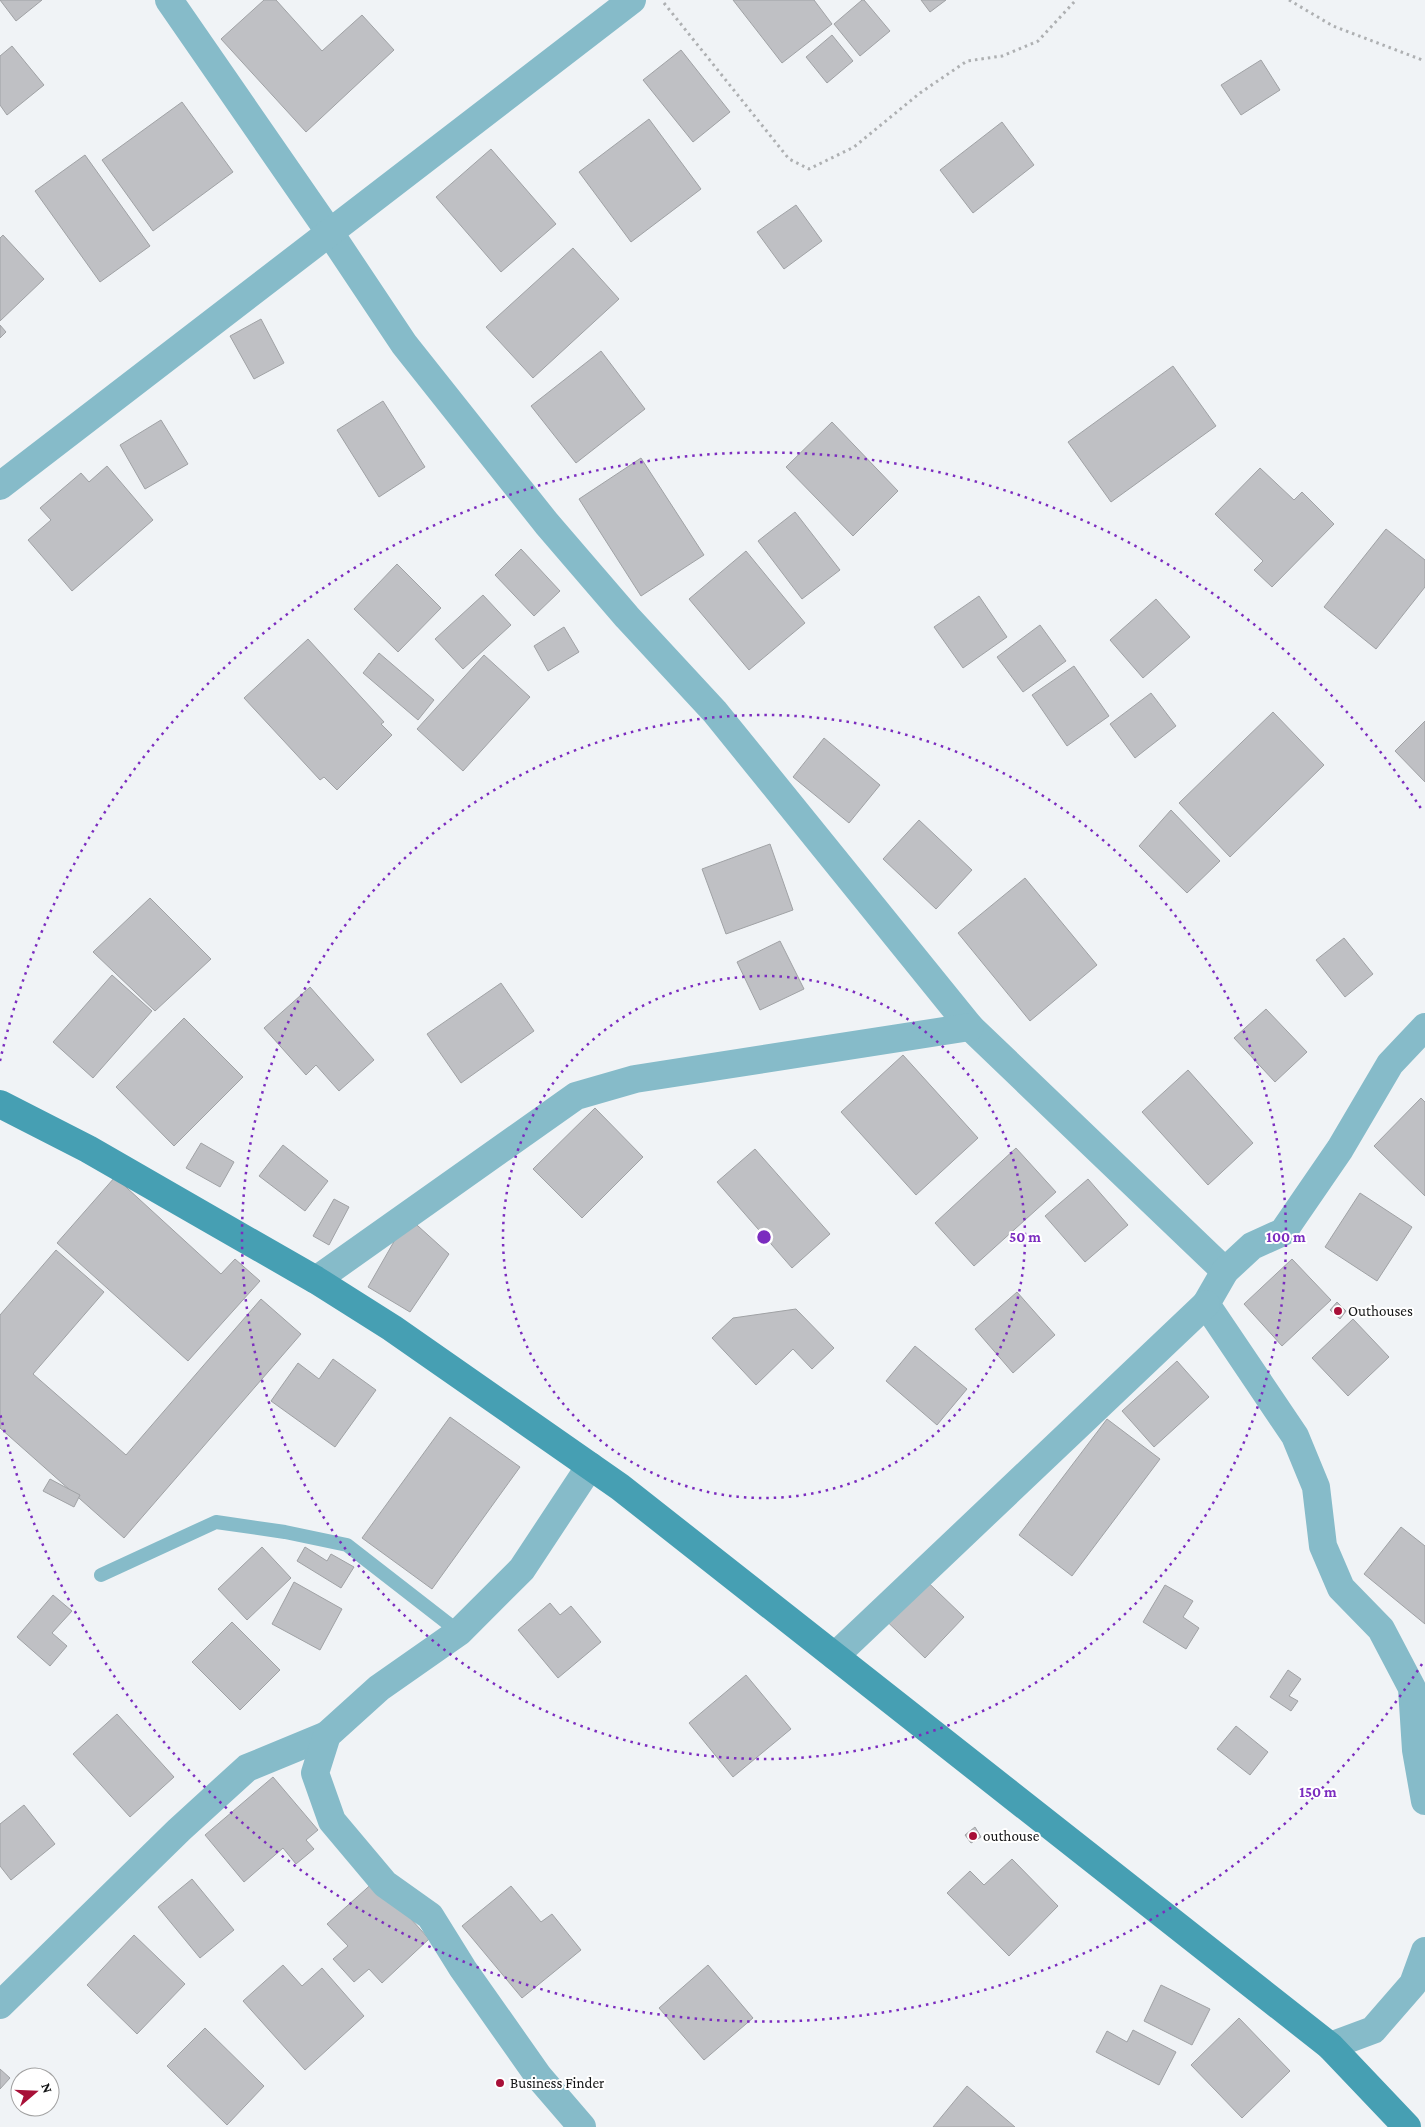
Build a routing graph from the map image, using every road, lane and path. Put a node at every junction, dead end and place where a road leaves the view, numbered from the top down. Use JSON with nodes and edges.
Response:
{"nodes":[{"id":1,"x":169,"y":0,"type":"edge"},
{"id":2,"x":632,"y":0,"type":"edge"},
{"id":3,"x":662,"y":0,"type":"edge"},
{"id":4,"x":1076,"y":0,"type":"edge"},
{"id":5,"x":1289,"y":0,"type":"edge"},
{"id":6,"x":1425,"y":60,"type":"edge"},
{"id":7,"x":330,"y":233,"type":"junction"},
{"id":8,"x":0,"y":486,"type":"edge"},
{"id":9,"x":970,"y":1027,"type":"junction"},
{"id":10,"x":1425,"y":1027,"type":"edge"},
{"id":11,"x":0,"y":1104,"type":"edge"},
{"id":12,"x":1224,"y":1271,"type":"junction"},
{"id":13,"x":316,"y":1280,"type":"junction"},
{"id":14,"x":1206,"y":1304,"type":"junction"},
{"id":15,"x":590,"y":1466,"type":"junction"},
{"id":16,"x":101,"y":1575,"type":"dead end"},
{"id":17,"x":459,"y":1632,"type":"junction"},
{"id":18,"x":835,"y":1656,"type":"junction"},
{"id":19,"x":327,"y":1735,"type":"junction"},
{"id":20,"x":1425,"y":1801,"type":"edge"},
{"id":21,"x":1425,"y":1951,"type":"edge"},
{"id":22,"x":0,"y":2005,"type":"edge"},
{"id":23,"x":1330,"y":2046,"type":"junction"},
{"id":24,"x":582,"y":2127,"type":"edge"},
{"id":25,"x":1407,"y":2127,"type":"edge"}],
"edges":[{"from":1,"to":7,"type":"street"},
{"from":2,"to":7,"type":"street"},
{"from":3,"to":4,"type":"path"},
{"from":5,"to":6,"type":"path"},
{"from":7,"to":8,"type":"street"},
{"from":7,"to":9,"type":"street"},
{"from":9,"to":12,"type":"street"},
{"from":9,"to":13,"type":"street"},
{"from":10,"to":12,"type":"street"},
{"from":11,"to":13,"type":"street"},
{"from":12,"to":14,"type":"street"},
{"from":13,"to":15,"type":"street"},
{"from":14,"to":18,"type":"street"},
{"from":14,"to":20,"type":"street"},
{"from":15,"to":17,"type":"street"},
{"from":15,"to":18,"type":"street"},
{"from":16,"to":17,"type":"lane"},
{"from":17,"to":19,"type":"street"},
{"from":18,"to":23,"type":"street"},
{"from":19,"to":22,"type":"street"},
{"from":19,"to":24,"type":"street"},
{"from":21,"to":23,"type":"street"},
{"from":23,"to":25,"type":"street"}]}
